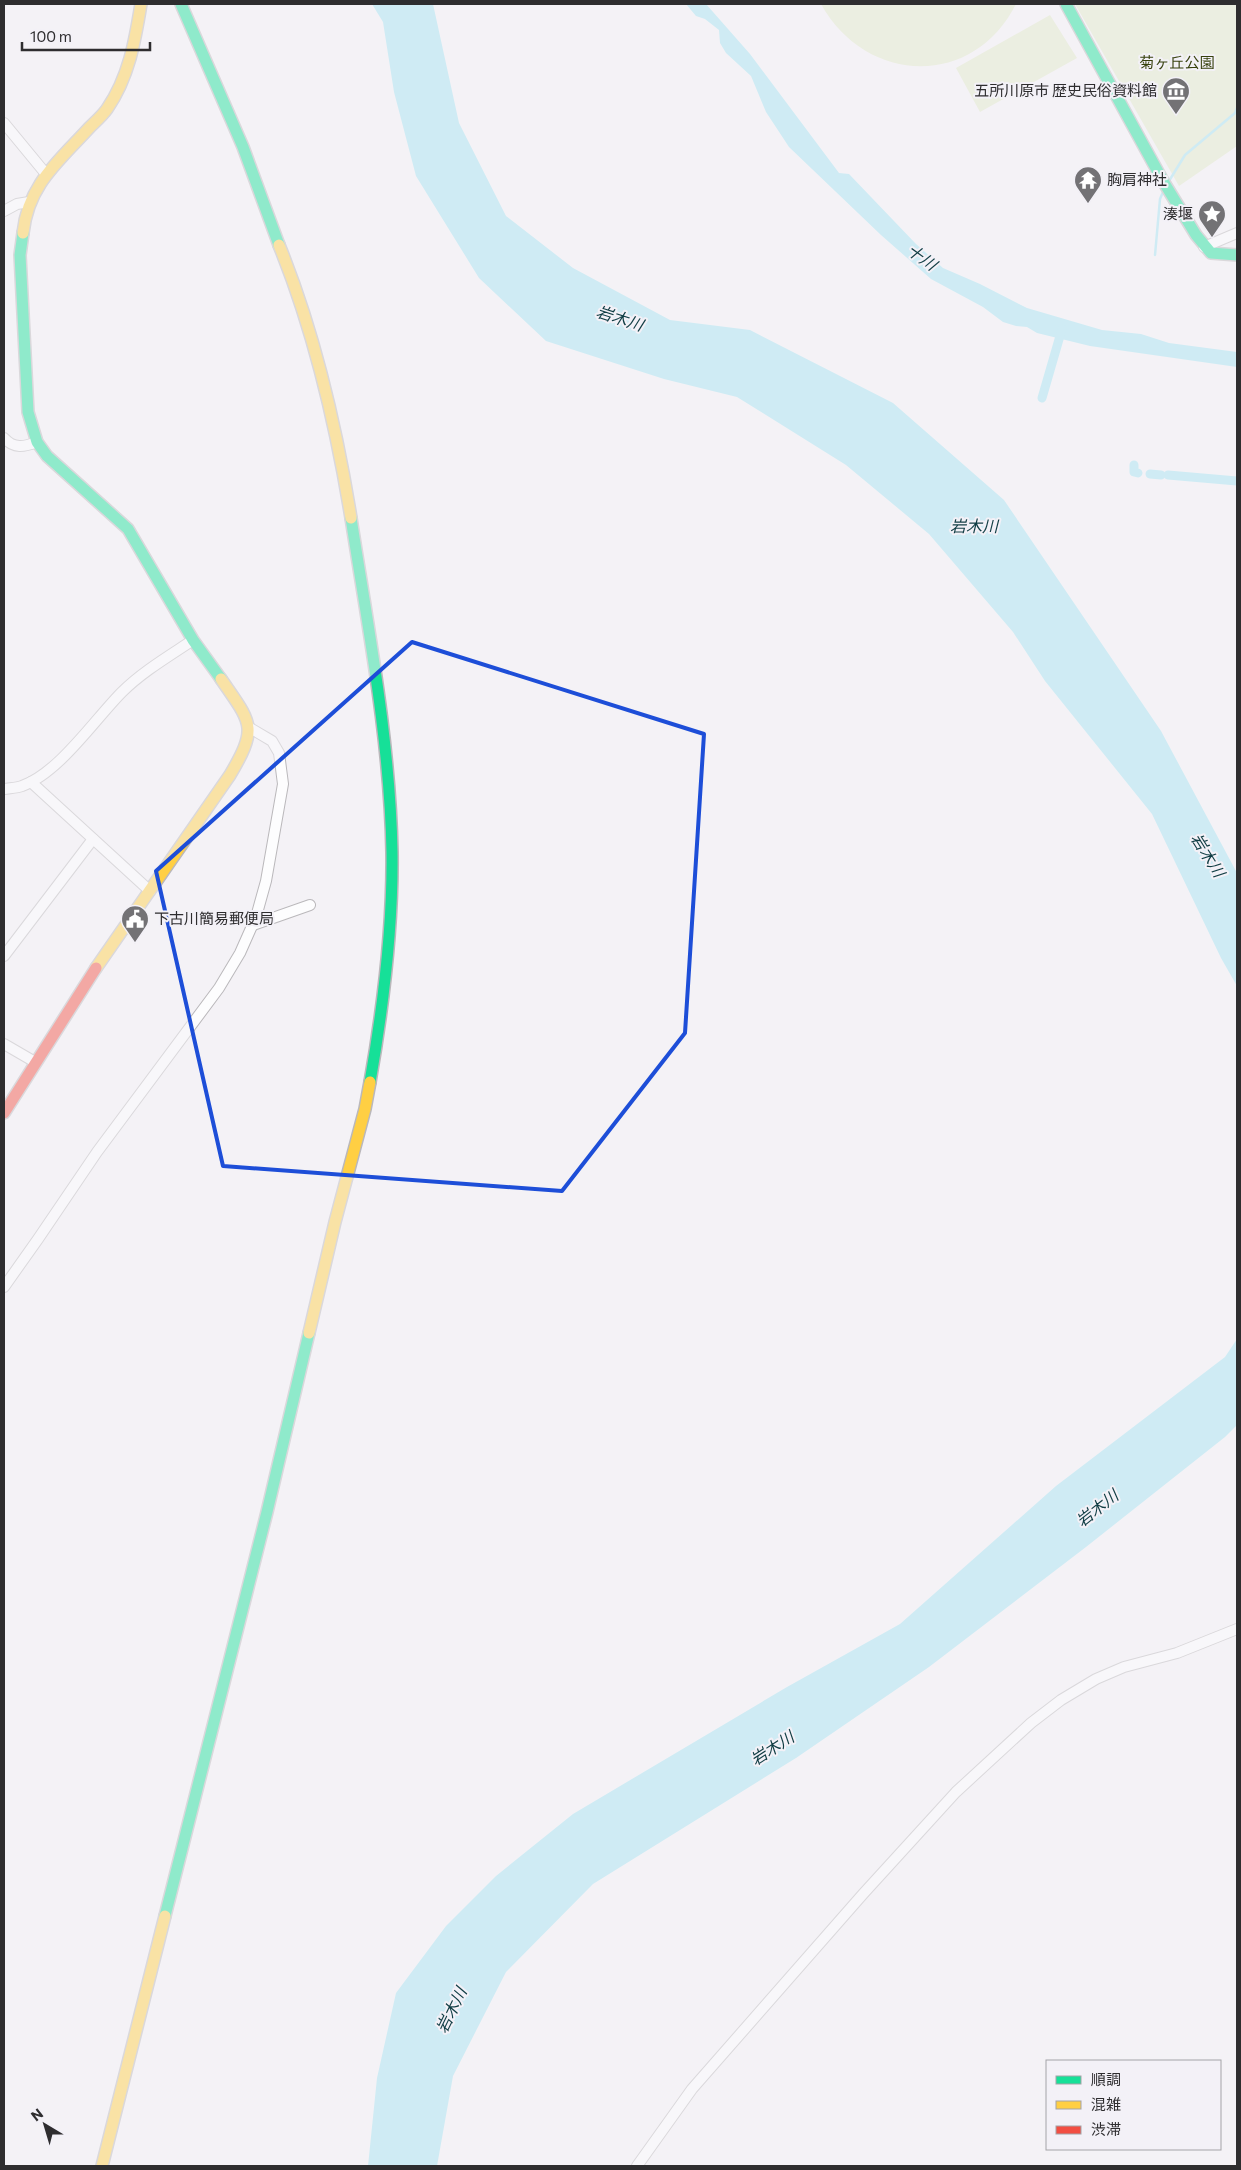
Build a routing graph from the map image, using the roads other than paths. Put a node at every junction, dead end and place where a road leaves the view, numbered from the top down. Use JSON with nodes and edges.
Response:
{"nodes":[{"id":1,"x":141,"y":4,"type":"edge"},
{"id":2,"x":181,"y":4,"type":"edge"},
{"id":3,"x":1066,"y":4,"type":"edge"},
{"id":4,"x":4,"y":123,"type":"edge"},
{"id":5,"x":46,"y":174,"type":"junction"},
{"id":6,"x":29,"y":202,"type":"junction"},
{"id":7,"x":4,"y":212,"type":"edge"},
{"id":8,"x":1237,"y":233,"type":"edge"},
{"id":9,"x":1204,"y":247,"type":"junction"},
{"id":10,"x":1237,"y":255,"type":"edge"},
{"id":11,"x":4,"y":438,"type":"edge"},
{"id":12,"x":37,"y":442,"type":"junction"},
{"id":13,"x":192,"y":640,"type":"junction"},
{"id":14,"x":250,"y":728,"type":"junction"},
{"id":15,"x":31,"y":782,"type":"junction"},
{"id":16,"x":4,"y":789,"type":"edge"},
{"id":17,"x":93,"y":839,"type":"junction"},
{"id":18,"x":150,"y":891,"type":"junction"},
{"id":19,"x":310,"y":905,"type":"dead end"},
{"id":20,"x":253,"y":925,"type":"junction"},
{"id":21,"x":4,"y":956,"type":"edge"},
{"id":22,"x":4,"y":1044,"type":"edge"},
{"id":23,"x":35,"y":1062,"type":"junction"},
{"id":24,"x":4,"y":1112,"type":"edge"},
{"id":25,"x":4,"y":1287,"type":"edge"},
{"id":26,"x":1237,"y":1629,"type":"edge"},
{"id":27,"x":102,"y":2166,"type":"edge"},
{"id":28,"x":636,"y":2166,"type":"edge"}],
"edges":[{"from":1,"to":5,"type":"street"},
{"from":2,"to":27,"type":"street"},
{"from":3,"to":9,"type":"street"},
{"from":4,"to":5,"type":"street"},
{"from":5,"to":6,"type":"street"},
{"from":6,"to":7,"type":"street"},
{"from":6,"to":12,"type":"street"},
{"from":8,"to":9,"type":"street"},
{"from":9,"to":10,"type":"street"},
{"from":11,"to":12,"type":"street"},
{"from":12,"to":13,"type":"street"},
{"from":13,"to":14,"type":"street"},
{"from":13,"to":15,"type":"street"},
{"from":14,"to":18,"type":"street"},
{"from":14,"to":20,"type":"street"},
{"from":15,"to":16,"type":"street"},
{"from":15,"to":17,"type":"street"},
{"from":17,"to":18,"type":"street"},
{"from":17,"to":21,"type":"street"},
{"from":18,"to":23,"type":"street"},
{"from":19,"to":20,"type":"street"},
{"from":20,"to":25,"type":"street"},
{"from":22,"to":23,"type":"street"},
{"from":23,"to":24,"type":"street"},
{"from":26,"to":28,"type":"street"}]}
